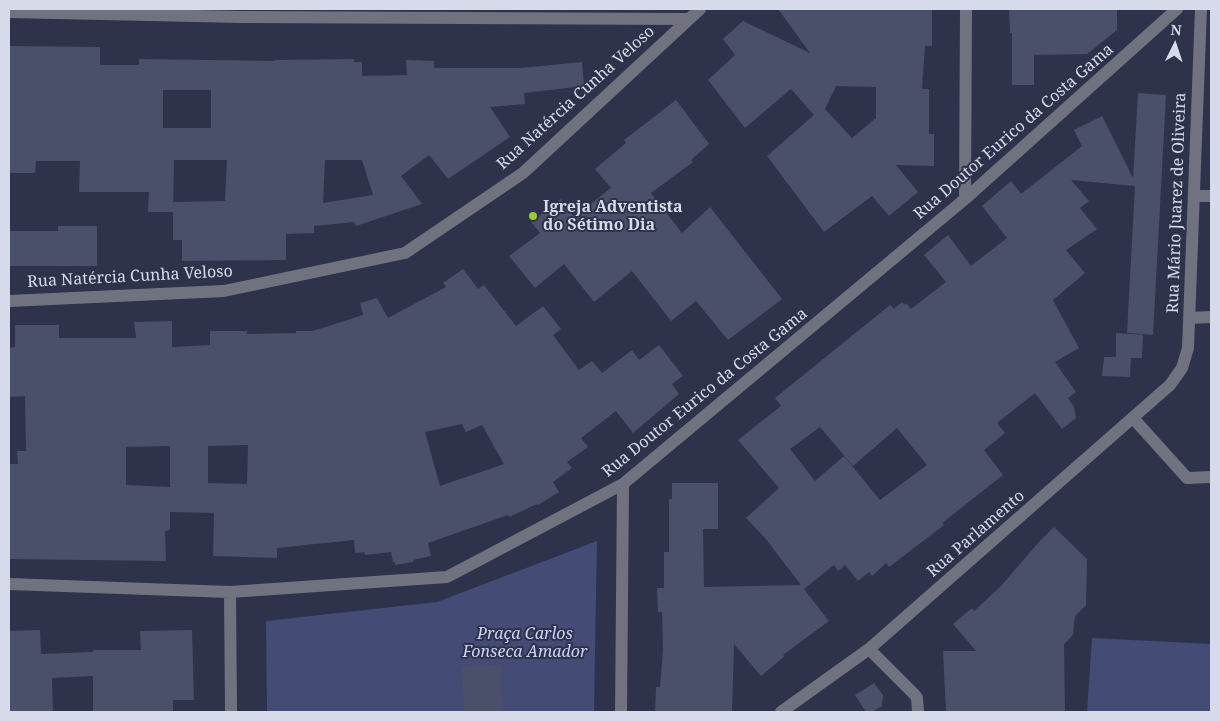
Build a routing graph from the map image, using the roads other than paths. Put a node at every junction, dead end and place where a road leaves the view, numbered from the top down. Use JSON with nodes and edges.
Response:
{"nodes":[{"id":1,"x":700,"y":9,"type":"edge"},
{"id":2,"x":966,"y":9,"type":"edge"},
{"id":3,"x":1177,"y":9,"type":"edge"},
{"id":4,"x":1201,"y":9,"type":"edge"},
{"id":5,"x":9,"y":12,"type":"edge"},
{"id":6,"x":242,"y":13,"type":"edge"},
{"id":7,"x":411,"y":13,"type":"edge"},
{"id":8,"x":687,"y":19,"type":"junction"},
{"id":9,"x":1205,"y":80,"type":"edge"},
{"id":10,"x":1194,"y":196,"type":"junction"},
{"id":11,"x":1211,"y":196,"type":"edge"},
{"id":12,"x":965,"y":199,"type":"junction"},
{"id":13,"x":9,"y":301,"type":"edge"},
{"id":14,"x":1211,"y":317,"type":"edge"},
{"id":15,"x":1189,"y":318,"type":"junction"},
{"id":16,"x":1182,"y":368,"type":"joint"},
{"id":17,"x":1133,"y":418,"type":"junction"},
{"id":18,"x":1211,"y":477,"type":"edge"},
{"id":19,"x":623,"y":484,"type":"junction"},
{"id":20,"x":9,"y":584,"type":"edge"},
{"id":21,"x":230,"y":592,"type":"junction"},
{"id":22,"x":869,"y":649,"type":"junction"},
{"id":23,"x":231,"y":712,"type":"edge"},
{"id":24,"x":621,"y":712,"type":"edge"},
{"id":25,"x":781,"y":712,"type":"edge"},
{"id":26,"x":918,"y":712,"type":"edge"}],
"edges":[{"from":1,"to":8,"type":"street","name":"Rua Natércia Cunha Veloso"},
{"from":2,"to":12,"type":"street"},
{"from":3,"to":12,"type":"street","name":"Rua Doutor Eurico da Costa Gama"},
{"from":4,"to":9,"type":"street","name":"Rua Mário Juarez de Oliveira"},
{"from":5,"to":6,"type":"street"},
{"from":6,"to":7,"type":"street"},
{"from":7,"to":8,"type":"street"},
{"from":8,"to":13,"type":"street","name":"Rua Natércia Cunha Veloso"},
{"from":9,"to":10,"type":"street","name":"Rua Mário Juarez de Oliveira"},
{"from":10,"to":11,"type":"street"},
{"from":10,"to":15,"type":"street","name":"Rua Mário Juarez de Oliveira"},
{"from":12,"to":19,"type":"street","name":"Rua Doutor Eurico da Costa Gama"},
{"from":14,"to":15,"type":"street"},
{"from":15,"to":16,"type":"street","name":"Rua Mário Juarez de Oliveira"},
{"from":16,"to":17,"type":"street","name":"Rua Parlamento"},
{"from":17,"to":18,"type":"street"},
{"from":17,"to":22,"type":"street","name":"Rua Parlamento"},
{"from":19,"to":21,"type":"street","name":"Rua Doutor Eurico da Costa Gama"},
{"from":19,"to":24,"type":"street"},
{"from":20,"to":21,"type":"street","name":"Rua Doutor Eurico da Costa Gama"},
{"from":21,"to":23,"type":"street"},
{"from":22,"to":25,"type":"street","name":"Rua Parlamento"},
{"from":22,"to":26,"type":"street"}]}
